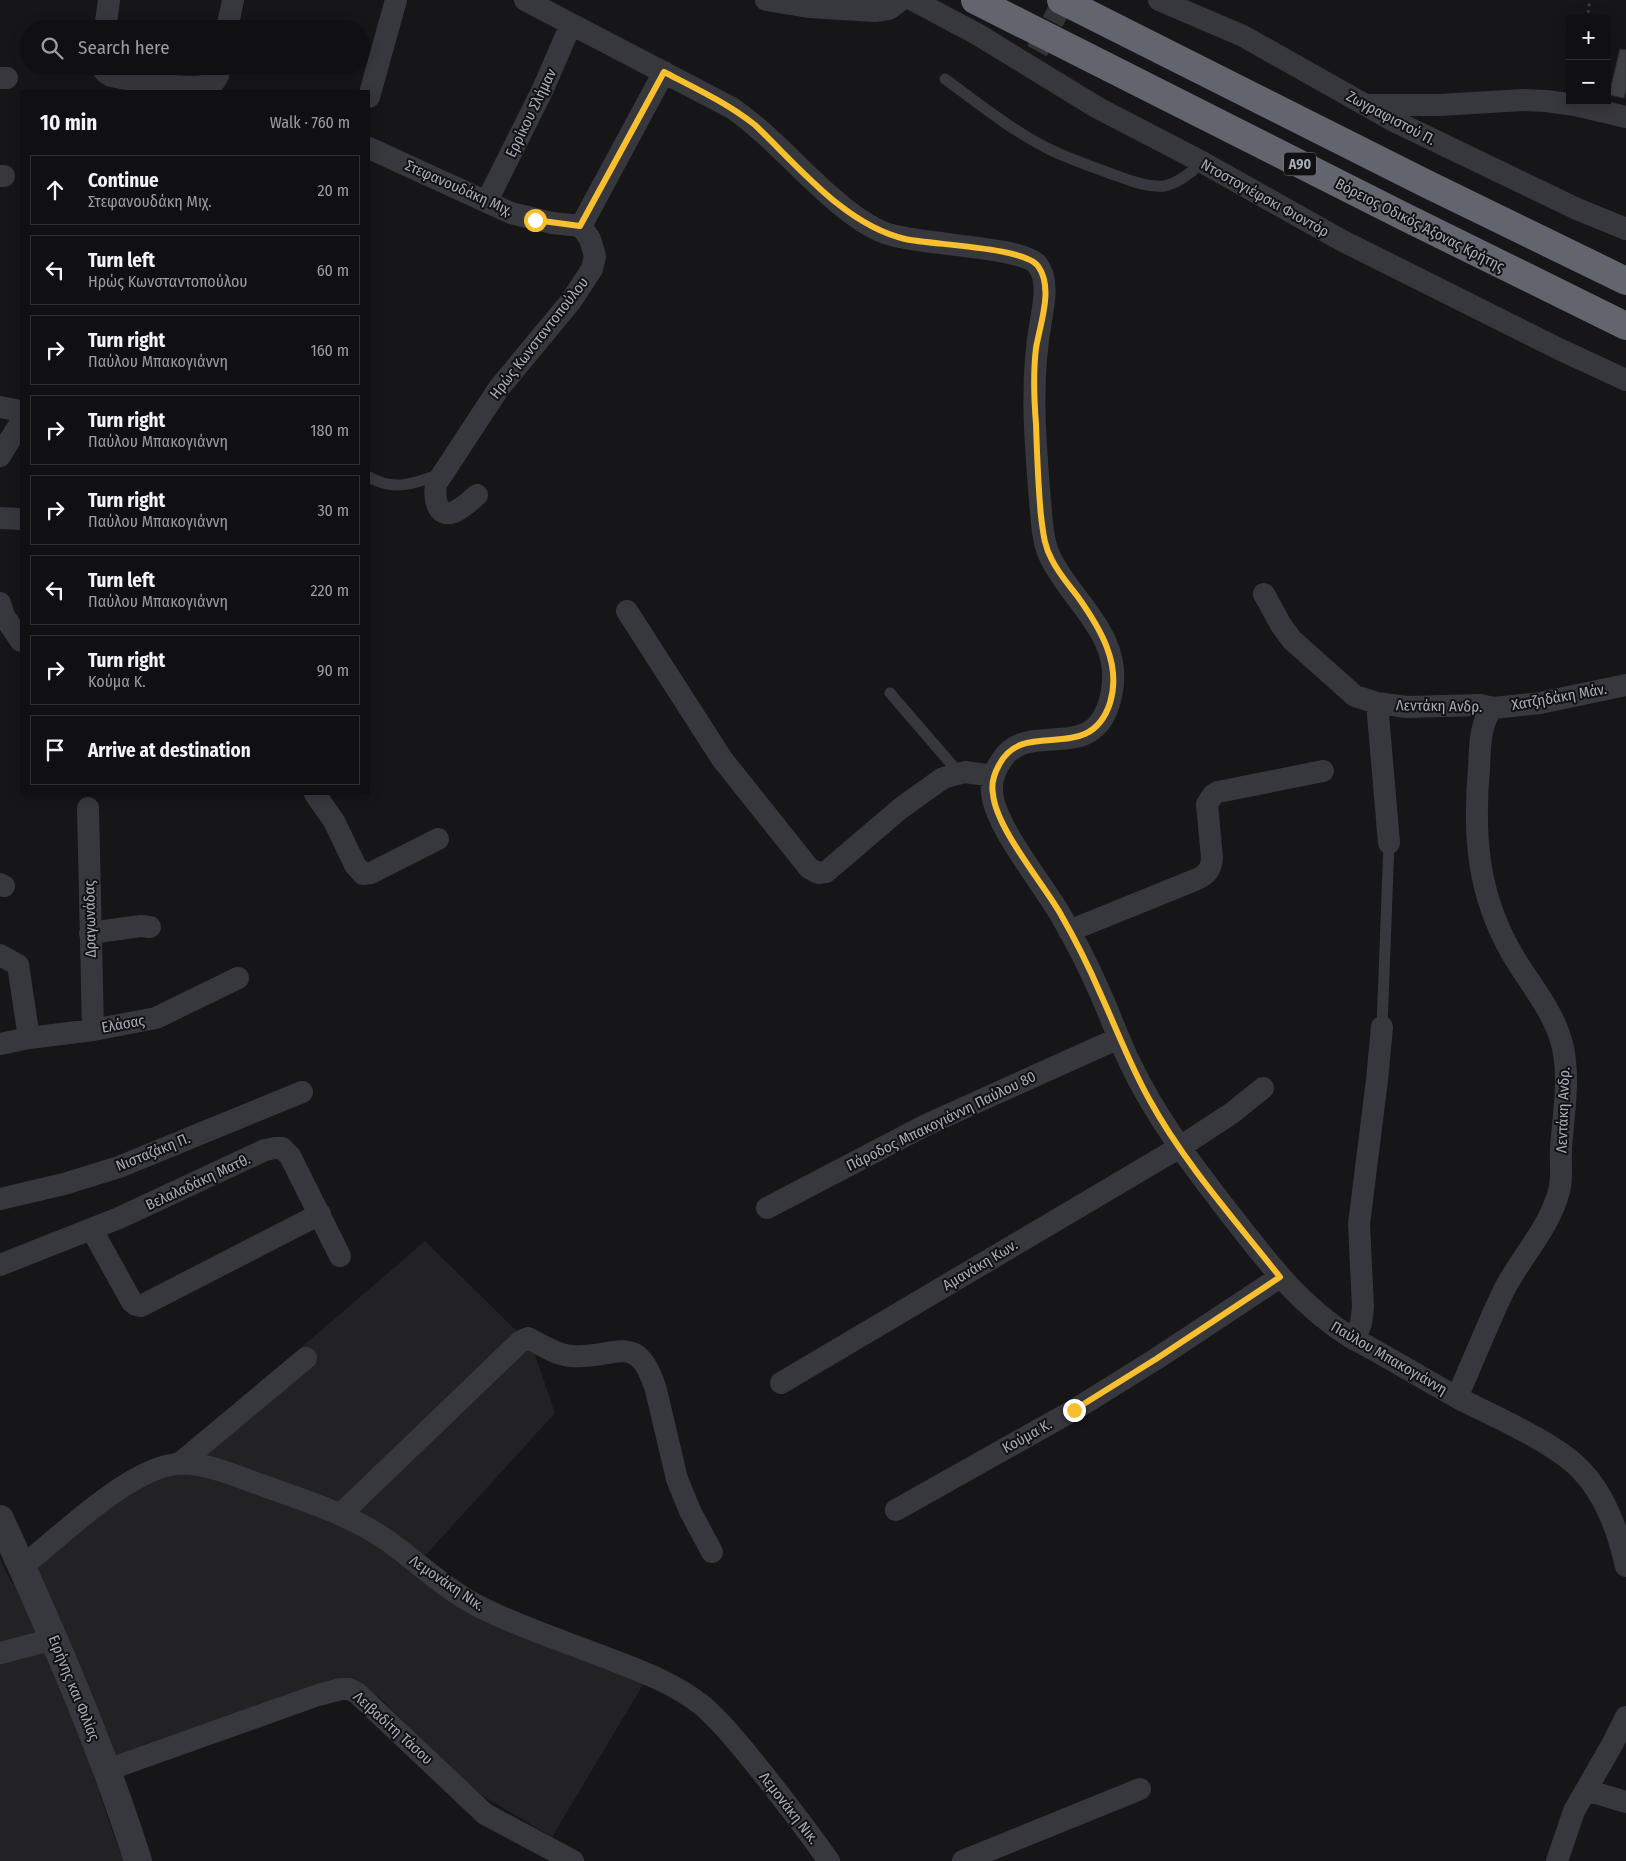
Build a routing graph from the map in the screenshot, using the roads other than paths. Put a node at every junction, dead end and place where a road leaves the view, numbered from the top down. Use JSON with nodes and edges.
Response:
{"nodes":[{"id":1,"x":109,"y":0,"type":"edge"},
{"id":2,"x":233,"y":0,"type":"edge"},
{"id":3,"x":396,"y":0,"type":"edge"},
{"id":4,"x":766,"y":0,"type":"edge"},
{"id":5,"x":901,"y":0,"type":"edge"},
{"id":6,"x":913,"y":0,"type":"edge"},
{"id":7,"x":975,"y":0,"type":"edge"},
{"id":8,"x":1061,"y":0,"type":"edge"},
{"id":9,"x":1159,"y":0,"type":"edge"},
{"id":10,"x":533,"y":1,"type":"edge"},
{"id":11,"x":106,"y":20,"type":"edge"},
{"id":12,"x":230,"y":20,"type":"edge"},
{"id":13,"x":572,"y":24,"type":"junction"},
{"id":14,"x":664,"y":72,"type":"junction"},
{"id":15,"x":110,"y":75,"type":"edge"},
{"id":16,"x":215,"y":75,"type":"edge"},
{"id":17,"x":945,"y":79,"type":"dead end"},
{"id":18,"x":370,"y":93,"type":"edge"},
{"id":19,"x":1366,"y":105,"type":"junction"},
{"id":20,"x":1626,"y":117,"type":"edge"},
{"id":21,"x":370,"y":148,"type":"edge"},
{"id":22,"x":1202,"y":162,"type":"junction"},
{"id":23,"x":487,"y":201,"type":"junction"},
{"id":24,"x":580,"y":226,"type":"junction"},
{"id":25,"x":1626,"y":229,"type":"edge"},
{"id":26,"x":1626,"y":281,"type":"edge"},
{"id":27,"x":1626,"y":326,"type":"edge"},
{"id":28,"x":1626,"y":380,"type":"edge"},
{"id":29,"x":0,"y":407,"type":"edge"},
{"id":30,"x":20,"y":411,"type":"edge"},
{"id":31,"x":20,"y":424,"type":"edge"},
{"id":32,"x":0,"y":456,"type":"edge"},
{"id":33,"x":443,"y":473,"type":"junction"},
{"id":34,"x":370,"y":478,"type":"edge"},
{"id":35,"x":477,"y":494,"type":"dead end"},
{"id":36,"x":0,"y":518,"type":"edge"},
{"id":37,"x":20,"y":519,"type":"edge"},
{"id":38,"x":1264,"y":594,"type":"dead end"},
{"id":39,"x":0,"y":603,"type":"edge"},
{"id":40,"x":627,"y":611,"type":"dead end"},
{"id":41,"x":20,"y":640,"type":"edge"},
{"id":42,"x":1626,"y":685,"type":"edge"},
{"id":43,"x":890,"y":692,"type":"dead end"},
{"id":44,"x":1378,"y":703,"type":"junction"},
{"id":45,"x":1493,"y":708,"type":"junction"},
{"id":46,"x":1323,"y":771,"type":"dead end"},
{"id":47,"x":959,"y":773,"type":"junction"},
{"id":48,"x":994,"y":776,"type":"junction"},
{"id":49,"x":316,"y":795,"type":"edge"},
{"id":50,"x":88,"y":808,"type":"dead end"},
{"id":51,"x":438,"y":839,"type":"dead end"},
{"id":52,"x":1389,"y":843,"type":"joint"},
{"id":53,"x":150,"y":927,"type":"dead end"},
{"id":54,"x":1069,"y":930,"type":"junction"},
{"id":55,"x":90,"y":934,"type":"junction"},
{"id":56,"x":0,"y":955,"type":"edge"},
{"id":57,"x":238,"y":978,"type":"dead end"},
{"id":58,"x":1382,"y":1028,"type":"joint"},
{"id":59,"x":93,"y":1030,"type":"junction"},
{"id":60,"x":29,"y":1038,"type":"junction"},
{"id":61,"x":1119,"y":1038,"type":"junction"},
{"id":62,"x":0,"y":1044,"type":"edge"},
{"id":63,"x":1263,"y":1088,"type":"dead end"},
{"id":64,"x":302,"y":1092,"type":"dead end"},
{"id":65,"x":1180,"y":1147,"type":"junction"},
{"id":66,"x":0,"y":1199,"type":"edge"},
{"id":67,"x":767,"y":1208,"type":"dead end"},
{"id":68,"x":320,"y":1214,"type":"junction"},
{"id":69,"x":92,"y":1230,"type":"junction"},
{"id":70,"x":340,"y":1256,"type":"dead end"},
{"id":71,"x":0,"y":1265,"type":"edge"},
{"id":72,"x":1280,"y":1277,"type":"junction"},
{"id":73,"x":1355,"y":1340,"type":"junction"},
{"id":74,"x":306,"y":1358,"type":"dead end"},
{"id":75,"x":781,"y":1383,"type":"dead end"},
{"id":76,"x":1457,"y":1397,"type":"junction"},
{"id":77,"x":179,"y":1464,"type":"junction"},
{"id":78,"x":896,"y":1510,"type":"dead end"},
{"id":79,"x":341,"y":1514,"type":"junction"},
{"id":80,"x":0,"y":1519,"type":"edge"},
{"id":81,"x":712,"y":1552,"type":"dead end"},
{"id":82,"x":11,"y":1553,"type":"edge"},
{"id":83,"x":1626,"y":1562,"type":"edge"},
{"id":84,"x":54,"y":1640,"type":"junction"},
{"id":85,"x":0,"y":1654,"type":"edge"},
{"id":86,"x":1626,"y":1717,"type":"edge"},
{"id":87,"x":107,"y":1770,"type":"junction"},
{"id":88,"x":1140,"y":1789,"type":"dead end"},
{"id":89,"x":1586,"y":1790,"type":"junction"},
{"id":90,"x":1626,"y":1802,"type":"edge"},
{"id":91,"x":138,"y":1861,"type":"edge"},
{"id":92,"x":573,"y":1861,"type":"edge"},
{"id":93,"x":829,"y":1861,"type":"edge"},
{"id":94,"x":963,"y":1861,"type":"edge"},
{"id":95,"x":1557,"y":1861,"type":"edge"}],
"edges":[{"from":1,"to":11,"type":"street"},
{"from":2,"to":12,"type":"street"},
{"from":3,"to":18,"type":"street"},
{"from":4,"to":5,"type":"street"},
{"from":6,"to":22,"type":"street","name":"Ντοστογιέφσκι Φιοντόρ"},
{"from":7,"to":27,"type":"highway","name":"Βόρειος Οδικός Άξονας Κρήτης","number":"Α90"},
{"from":8,"to":26,"type":"highway","number":"Α90"},
{"from":9,"to":19,"type":"street","name":"Ζωγραφιστού Π."},
{"from":10,"to":13,"type":"street"},
{"from":13,"to":14,"type":"street"},
{"from":13,"to":23,"type":"street","name":"Ερρίκου Σλήμαν"},
{"from":14,"to":24,"type":"street"},
{"from":14,"to":48,"type":"street"},
{"from":15,"to":16,"type":"street"},
{"from":17,"to":22,"type":"lane"},
{"from":19,"to":20,"type":"street"},
{"from":19,"to":25,"type":"street","name":"Ζωγραφιστού Π."},
{"from":21,"to":23,"type":"street","name":"Στεφανουδάκη Μιχ."},
{"from":22,"to":28,"type":"street","name":"Ντοστογιέφσκι Φιοντόρ"},
{"from":23,"to":24,"type":"street","name":"Στεφανουδάκη Μιχ."},
{"from":24,"to":33,"type":"street","name":"Ηρώς Κωνσταντοπούλου"},
{"from":29,"to":30,"type":"street"},
{"from":31,"to":32,"type":"street"},
{"from":33,"to":34,"type":"lane"},
{"from":33,"to":35,"type":"street","name":"Ηρώς Κωνσταντοπούλου"},
{"from":36,"to":37,"type":"street"},
{"from":38,"to":44,"type":"street"},
{"from":39,"to":41,"type":"street"},
{"from":40,"to":47,"type":"street"},
{"from":42,"to":45,"type":"street","name":"Χατζηδάκη Μάν."},
{"from":43,"to":47,"type":"lane"},
{"from":44,"to":45,"type":"street","name":"Λεντάκη Ανδρ."},
{"from":44,"to":52,"type":"street","name":"Λεντάκη Ανδρ."},
{"from":45,"to":76,"type":"street","name":"Λεντάκη Ανδρ."},
{"from":46,"to":54,"type":"street"},
{"from":47,"to":48,"type":"street"},
{"from":48,"to":54,"type":"street","name":"Παύλου Μπακογιάννη"},
{"from":49,"to":51,"type":"street"},
{"from":50,"to":55,"type":"street","name":"Δραγωνάδας"},
{"from":52,"to":58,"type":"lane","name":"Λεντάκη Ανδρ."},
{"from":53,"to":55,"type":"street"},
{"from":54,"to":61,"type":"street","name":"Παύλου Μπακογιάννη"},
{"from":55,"to":59,"type":"street","name":"Δραγωνάδας"},
{"from":56,"to":60,"type":"street"},
{"from":57,"to":59,"type":"street","name":"Ελάσας"},
{"from":58,"to":73,"type":"street","name":"Λεντάκη Ανδρ."},
{"from":59,"to":60,"type":"street","name":"Ελάσας"},
{"from":60,"to":62,"type":"street","name":"Ελάσας"},
{"from":61,"to":65,"type":"street","name":"Παύλου Μπακογιάννη"},
{"from":61,"to":67,"type":"street","name":"Πάροδος Μπακογιάννη Παύλου 80"},
{"from":63,"to":65,"type":"street","name":"Αμανάκη Κων."},
{"from":64,"to":66,"type":"street","name":"Νισταζάκη Π."},
{"from":65,"to":72,"type":"street","name":"Παύλου Μπακογιάννη"},
{"from":65,"to":75,"type":"street","name":"Αμανάκη Κων."},
{"from":68,"to":69,"type":"street","name":"Βελαλαδάκη Ματθ."},
{"from":68,"to":69,"type":"street"},
{"from":68,"to":70,"type":"street","name":"Βελαλαδάκη Ματθ."},
{"from":69,"to":71,"type":"street","name":"Βελαλαδάκη Ματθ."},
{"from":72,"to":73,"type":"street","name":"Παύλου Μπακογιάννη"},
{"from":72,"to":78,"type":"street","name":"Κούμα Κ."},
{"from":73,"to":76,"type":"street","name":"Παύλου Μπακογιάννη"},
{"from":74,"to":77,"type":"street"},
{"from":76,"to":83,"type":"street","name":"Παύλου Μπακογιάννη"},
{"from":77,"to":79,"type":"street","name":"Λεμονάκη Νικ."},
{"from":77,"to":82,"type":"street","name":"Λεμονάκη Νικ."},
{"from":79,"to":81,"type":"street"},
{"from":79,"to":93,"type":"street","name":"Λεμονάκη Νικ."},
{"from":80,"to":82,"type":"street","name":"Ειρήνης και Φιλίας"},
{"from":82,"to":84,"type":"street","name":"Ειρήνης και Φιλίας"},
{"from":84,"to":85,"type":"street"},
{"from":84,"to":87,"type":"street","name":"Ειρήνης και Φιλίας"},
{"from":86,"to":89,"type":"street"},
{"from":87,"to":91,"type":"street","name":"Ειρήνης και Φιλίας"},
{"from":87,"to":92,"type":"street","name":"Λειβαδίτη Τάσου"},
{"from":88,"to":94,"type":"street"},
{"from":89,"to":90,"type":"street"},
{"from":89,"to":95,"type":"street"}]}
